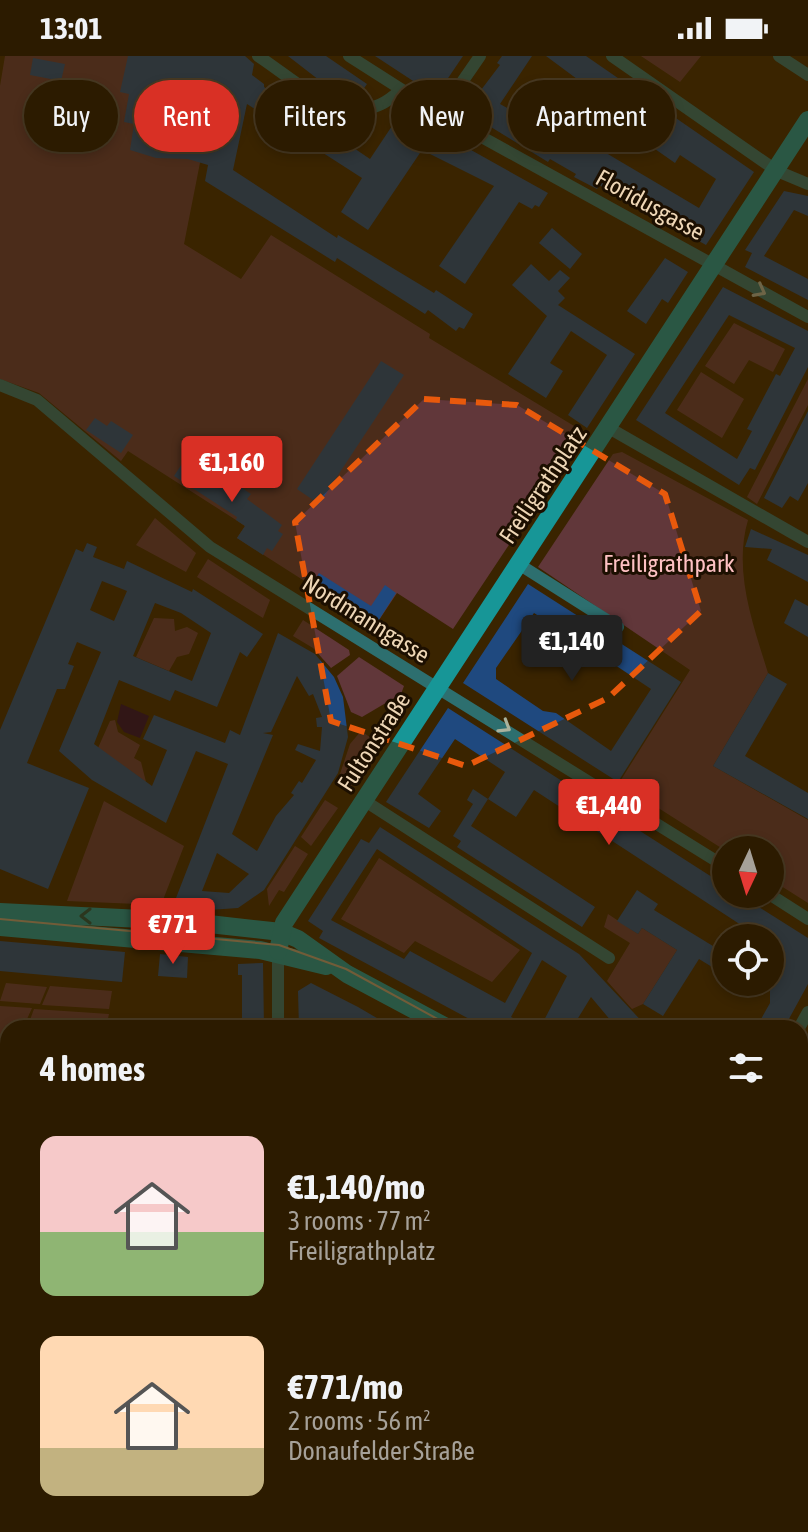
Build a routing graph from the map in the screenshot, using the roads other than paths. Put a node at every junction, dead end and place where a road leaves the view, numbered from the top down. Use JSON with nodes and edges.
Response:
{"nodes":[{"id":1,"x":258,"y":56,"type":"edge"},
{"id":2,"x":349,"y":56,"type":"edge"},
{"id":3,"x":480,"y":56,"type":"edge"},
{"id":4,"x":612,"y":56,"type":"edge"},
{"id":5,"x":779,"y":56,"type":"edge"},
{"id":6,"x":808,"y":75,"type":"edge"},
{"id":7,"x":463,"y":80,"type":"edge"},
{"id":8,"x":391,"y":85,"type":"edge"},
{"id":9,"x":391,"y":99,"type":"edge"},
{"id":10,"x":808,"y":120,"type":"edge"},
{"id":11,"x":492,"y":142,"type":"edge"},
{"id":12,"x":777,"y":171,"type":"junction"},
{"id":13,"x":808,"y":184,"type":"edge"},
{"id":14,"x":714,"y":264,"type":"junction"},
{"id":15,"x":808,"y":317,"type":"edge"},
{"id":16,"x":0,"y":385,"type":"edge"},
{"id":17,"x":609,"y":428,"type":"junction"},
{"id":18,"x":808,"y":542,"type":"edge"},
{"id":19,"x":517,"y":563,"type":"junction"},
{"id":20,"x":618,"y":627,"type":"dead end"},
{"id":21,"x":437,"y":690,"type":"junction"},
{"id":22,"x":365,"y":801,"type":"junction"},
{"id":23,"x":712,"y":858,"type":"edge"},
{"id":24,"x":784,"y":904,"type":"edge"},
{"id":25,"x":0,"y":912,"type":"edge"},
{"id":26,"x":808,"y":919,"type":"edge"},
{"id":27,"x":0,"y":927,"type":"edge"},
{"id":28,"x":279,"y":945,"type":"junction"},
{"id":29,"x":609,"y":958,"type":"dead end"},
{"id":30,"x":278,"y":1020,"type":"edge"},
{"id":31,"x":433,"y":1020,"type":"edge"}],
"edges":[{"from":1,"to":9,"type":"street"},
{"from":2,"to":8,"type":"street","name":"Floridusgasse"},
{"from":3,"to":7,"type":"street"},
{"from":4,"to":12,"type":"street"},
{"from":5,"to":6,"type":"street"},
{"from":10,"to":12,"type":"street"},
{"from":11,"to":14,"type":"street","name":"Floridusgasse"},
{"from":12,"to":13,"type":"street"},
{"from":12,"to":14,"type":"street"},
{"from":14,"to":15,"type":"street","name":"Floridusgasse","one_way":true},
{"from":14,"to":17,"type":"street"},
{"from":16,"to":21,"type":"street","name":"Nordmanngasse"},
{"from":17,"to":18,"type":"street","name":"Freiligrathplatz"},
{"from":17,"to":19,"type":"street","name":"Freiligrathplatz"},
{"from":19,"to":20,"type":"street","name":"Freiligrathplatz"},
{"from":19,"to":21,"type":"street","name":"Fultonstraße"},
{"from":21,"to":22,"type":"street","name":"Fultonstraße"},
{"from":21,"to":23,"type":"street","name":"Nordmanngasse","one_way":true},
{"from":22,"to":28,"type":"street","name":"Fultonstraße"},
{"from":22,"to":29,"type":"street"},
{"from":24,"to":26,"type":"street"},
{"from":28,"to":25,"type":"street","one_way":true},
{"from":27,"to":28,"type":"street"},
{"from":28,"to":30,"type":"street"},
{"from":28,"to":31,"type":"street"}]}
